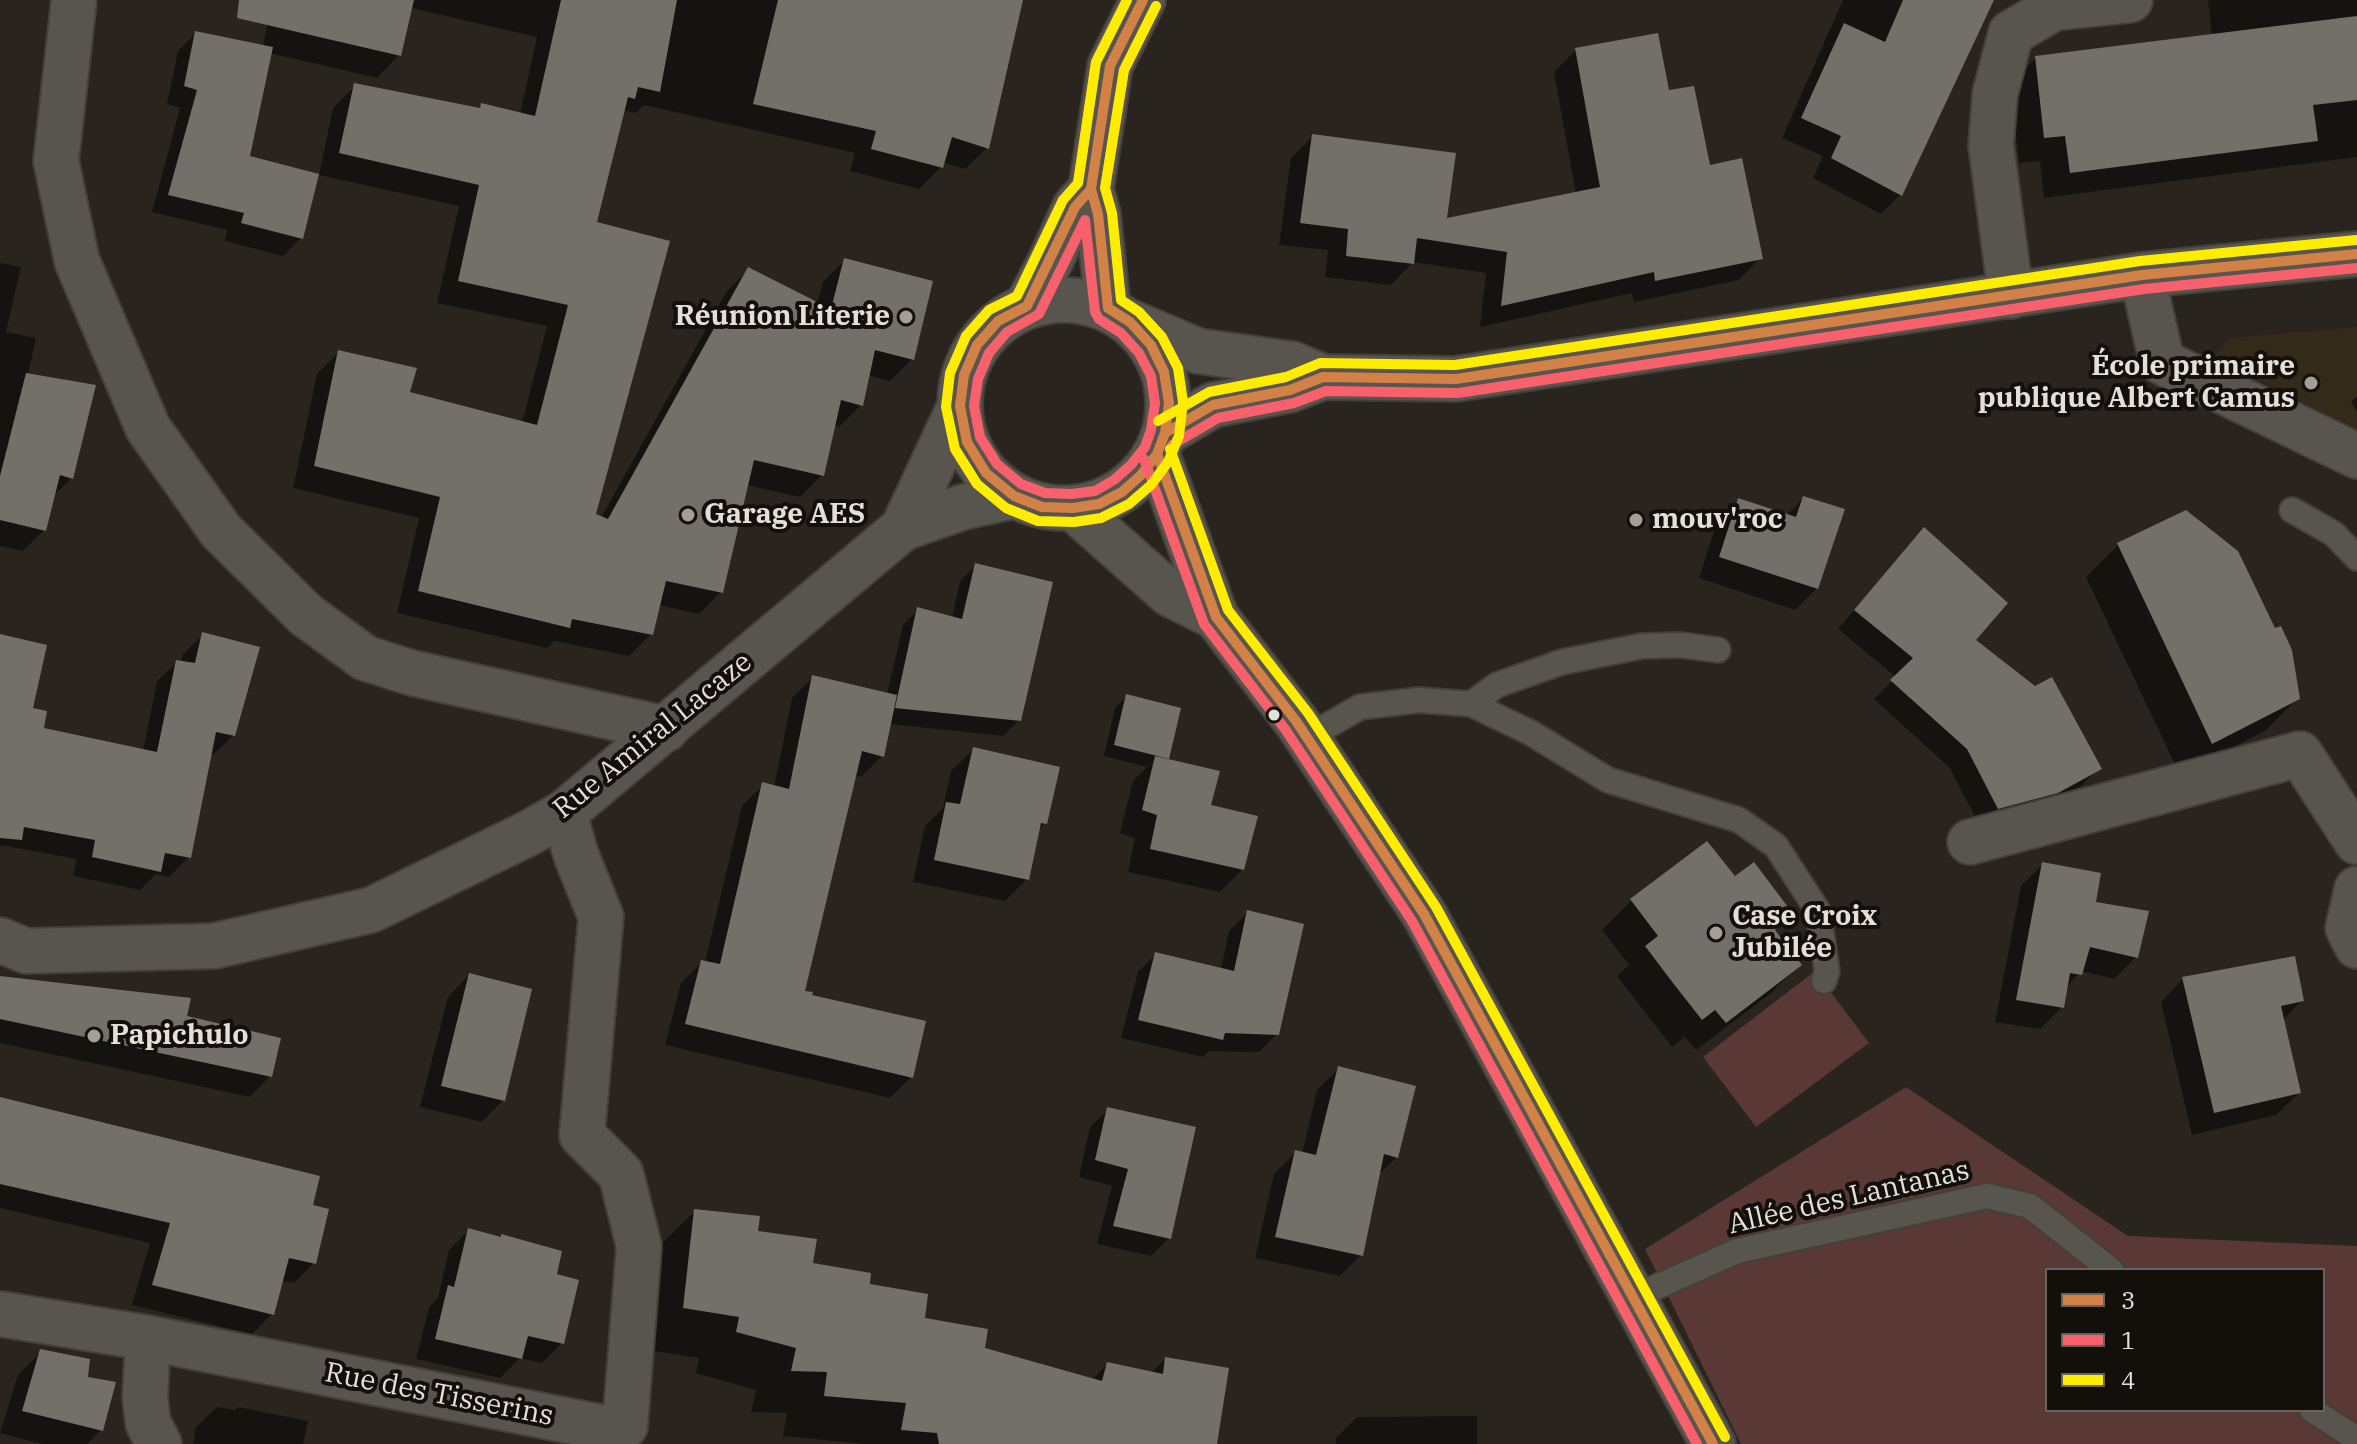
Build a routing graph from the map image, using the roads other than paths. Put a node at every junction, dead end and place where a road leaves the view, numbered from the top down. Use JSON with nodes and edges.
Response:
{"nodes":[{"id":1,"x":74,"y":0,"type":"edge"},
{"id":2,"x":1143,"y":0,"type":"edge"},
{"id":3,"x":2130,"y":0,"type":"edge"},
{"id":4,"x":1091,"y":189,"type":"junction"},
{"id":5,"x":2357,"y":254,"type":"edge"},
{"id":6,"x":2142,"y":275,"type":"junction"},
{"id":7,"x":2011,"y":296,"type":"junction"},
{"id":8,"x":1027,"y":306,"type":"junction"},
{"id":9,"x":1119,"y":315,"type":"junction"},
{"id":10,"x":1323,"y":377,"type":"junction"},
{"id":11,"x":960,"y":406,"type":"junction"},
{"id":12,"x":1161,"y":444,"type":"junction"},
{"id":13,"x":2357,"y":456,"type":"edge"},
{"id":14,"x":1014,"y":496,"type":"junction"},
{"id":15,"x":1073,"y":508,"type":"junction"},
{"id":16,"x":2292,"y":510,"type":"dead end"},
{"id":17,"x":903,"y":528,"type":"junction"},
{"id":18,"x":2357,"y":558,"type":"edge"},
{"id":19,"x":1216,"y":617,"type":"junction"},
{"id":20,"x":1718,"y":650,"type":"dead end"},
{"id":21,"x":1471,"y":704,"type":"junction"},
{"id":22,"x":666,"y":729,"type":"junction"},
{"id":23,"x":1306,"y":738,"type":"junction"},
{"id":24,"x":564,"y":813,"type":"junction"},
{"id":25,"x":1970,"y":842,"type":"dead end"},
{"id":26,"x":2357,"y":842,"type":"edge"},
{"id":27,"x":2357,"y":889,"type":"edge"},
{"id":28,"x":0,"y":940,"type":"edge"},
{"id":29,"x":2357,"y":946,"type":"edge"},
{"id":30,"x":1824,"y":981,"type":"dead end"},
{"id":31,"x":2108,"y":1268,"type":"edge"},
{"id":32,"x":1634,"y":1297,"type":"junction"},
{"id":33,"x":0,"y":1314,"type":"edge"},
{"id":34,"x":148,"y":1338,"type":"junction"},
{"id":35,"x":2315,"y":1412,"type":"edge"},
{"id":36,"x":2357,"y":1439,"type":"edge"},
{"id":37,"x":159,"y":1444,"type":"edge"},
{"id":38,"x":1713,"y":1444,"type":"edge"}],
"edges":[{"from":1,"to":22,"type":"street"},
{"from":2,"to":4,"type":"street"},
{"from":3,"to":7,"type":"street"},
{"from":4,"to":8,"type":"street"},
{"from":4,"to":9,"type":"street"},
{"from":5,"to":6,"type":"street"},
{"from":6,"to":7,"type":"street"},
{"from":6,"to":13,"type":"street"},
{"from":7,"to":10,"type":"street"},
{"from":8,"to":9,"type":"street"},
{"from":8,"to":11,"type":"street"},
{"from":9,"to":10,"type":"street"},
{"from":9,"to":12,"type":"street"},
{"from":10,"to":12,"type":"street"},
{"from":11,"to":14,"type":"street"},
{"from":11,"to":17,"type":"street","name":"Rue Amiral Lacaze"},
{"from":12,"to":15,"type":"street"},
{"from":12,"to":19,"type":"street"},
{"from":14,"to":15,"type":"street"},
{"from":14,"to":17,"type":"street","name":"Rue Amiral Lacaze"},
{"from":15,"to":19,"type":"street"},
{"from":16,"to":18,"type":"lane"},
{"from":17,"to":22,"type":"street","name":"Rue Amiral Lacaze"},
{"from":19,"to":23,"type":"street"},
{"from":20,"to":21,"type":"lane"},
{"from":21,"to":23,"type":"lane"},
{"from":21,"to":30,"type":"lane"},
{"from":22,"to":24,"type":"street","name":"Rue Amiral Lacaze"},
{"from":23,"to":32,"type":"street"},
{"from":24,"to":28,"type":"street","name":"Rue Amiral Lacaze"},
{"from":24,"to":34,"type":"street","name":"Rue des Tisserins"},
{"from":25,"to":26,"type":"street"},
{"from":27,"to":29,"type":"street"},
{"from":31,"to":32,"type":"lane","name":"Allée des Lantanas"},
{"from":32,"to":38,"type":"street"},
{"from":33,"to":34,"type":"street","name":"Rue des Tisserins"},
{"from":34,"to":37,"type":"street"},
{"from":35,"to":36,"type":"lane"}]}
